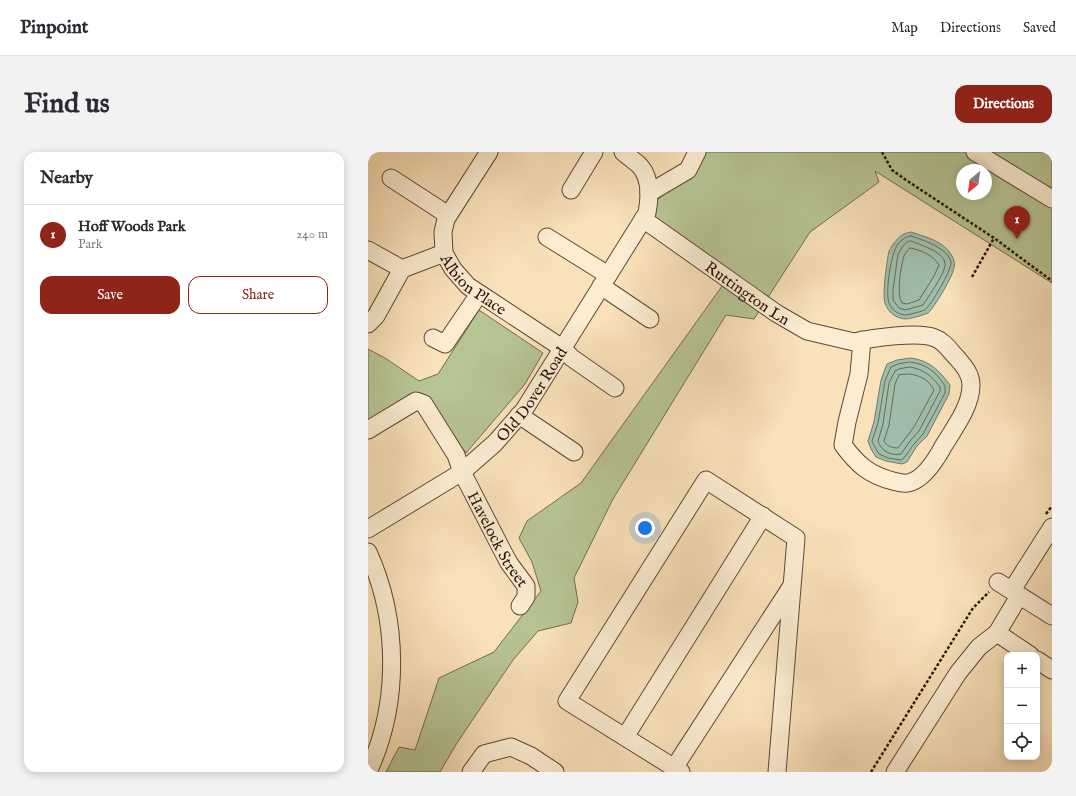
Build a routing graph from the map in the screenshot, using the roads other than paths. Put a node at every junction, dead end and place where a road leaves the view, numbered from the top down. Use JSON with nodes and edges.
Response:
{"nodes":[{"id":1,"x":489,"y":152,"type":"edge"},
{"id":2,"x":594,"y":152,"type":"edge"},
{"id":3,"x":623,"y":152,"type":"edge"},
{"id":4,"x":698,"y":152,"type":"edge"},
{"id":5,"x":976,"y":152,"type":"edge"},
{"id":6,"x":392,"y":178,"type":"dead end"},
{"id":7,"x":571,"y":190,"type":"dead end"},
{"id":8,"x":649,"y":193,"type":"junction"},
{"id":9,"x":1052,"y":199,"type":"edge"},
{"id":10,"x":448,"y":215,"type":"junction"},
{"id":11,"x":645,"y":216,"type":"junction"},
{"id":12,"x":547,"y":237,"type":"dead end"},
{"id":13,"x":368,"y":250,"type":"edge"},
{"id":14,"x":444,"y":253,"type":"junction"},
{"id":15,"x":402,"y":268,"type":"junction"},
{"id":16,"x":605,"y":280,"type":"junction"},
{"id":17,"x":479,"y":294,"type":"junction"},
{"id":18,"x":650,"y":319,"type":"dead end"},
{"id":19,"x":368,"y":324,"type":"edge"},
{"id":20,"x":433,"y":338,"type":"dead end"},
{"id":21,"x":862,"y":340,"type":"junction"},
{"id":22,"x":562,"y":348,"type":"junction"},
{"id":23,"x":615,"y":388,"type":"dead end"},
{"id":24,"x":519,"y":416,"type":"junction"},
{"id":25,"x":368,"y":430,"type":"edge"},
{"id":26,"x":574,"y":452,"type":"dead end"},
{"id":27,"x":462,"y":472,"type":"junction"},
{"id":28,"x":763,"y":516,"type":"junction"},
{"id":29,"x":1048,"y":523,"type":"edge"},
{"id":30,"x":368,"y":529,"type":"edge"},
{"id":31,"x":368,"y":552,"type":"edge"},
{"id":32,"x":793,"y":584,"type":"junction"},
{"id":33,"x":1010,"y":589,"type":"junction"},
{"id":34,"x":520,"y":606,"type":"dead end"},
{"id":35,"x":1052,"y":616,"type":"edge"},
{"id":36,"x":997,"y":633,"type":"junction"},
{"id":37,"x":1026,"y":652,"type":"edge"},
{"id":38,"x":1040,"y":662,"type":"edge"},
{"id":39,"x":1052,"y":670,"type":"edge"},
{"id":40,"x":625,"y":737,"type":"junction"},
{"id":41,"x":678,"y":770,"type":"edge"},
{"id":42,"x":368,"y":772,"type":"edge"},
{"id":43,"x":471,"y":772,"type":"edge"},
{"id":44,"x":555,"y":772,"type":"edge"},
{"id":45,"x":777,"y":772,"type":"edge"},
{"id":46,"x":895,"y":772,"type":"edge"}],
"edges":[{"from":1,"to":10,"type":"street","name":"Albion Place"},
{"from":2,"to":7,"type":"street"},
{"from":3,"to":8,"type":"street"},
{"from":4,"to":8,"type":"street"},
{"from":5,"to":9,"type":"street"},
{"from":6,"to":10,"type":"street"},
{"from":8,"to":11,"type":"street"},
{"from":10,"to":14,"type":"street","name":"Albion Place"},
{"from":11,"to":16,"type":"street","name":"Old Dover Road"},
{"from":11,"to":21,"type":"street","name":"Ruttington Ln"},
{"from":12,"to":16,"type":"street"},
{"from":13,"to":15,"type":"street"},
{"from":14,"to":15,"type":"street"},
{"from":14,"to":17,"type":"street","name":"Albion Place"},
{"from":15,"to":19,"type":"street"},
{"from":16,"to":18,"type":"street"},
{"from":16,"to":22,"type":"street","name":"Old Dover Road"},
{"from":17,"to":20,"type":"street"},
{"from":17,"to":22,"type":"street","name":"Albion Place"},
{"from":21,"to":21,"type":"street","name":"Ruttington Ln"},
{"from":22,"to":23,"type":"street","name":"Albion Place"},
{"from":22,"to":24,"type":"street","name":"Old Dover Road"},
{"from":24,"to":26,"type":"street"},
{"from":24,"to":27,"type":"street","name":"Old Dover Road"},
{"from":25,"to":27,"type":"street","name":"Havelock Street"},
{"from":27,"to":30,"type":"street","name":"Old Dover Road"},
{"from":27,"to":34,"type":"street","name":"Havelock Street"},
{"from":28,"to":32,"type":"street"},
{"from":28,"to":40,"type":"street"},
{"from":28,"to":40,"type":"street"},
{"from":29,"to":33,"type":"street"},
{"from":31,"to":42,"type":"street"},
{"from":32,"to":41,"type":"street"},
{"from":32,"to":45,"type":"street"},
{"from":33,"to":35,"type":"street"},
{"from":33,"to":36,"type":"street"},
{"from":36,"to":37,"type":"street"},
{"from":36,"to":46,"type":"street"},
{"from":38,"to":39,"type":"street"},
{"from":40,"to":41,"type":"street"},
{"from":43,"to":44,"type":"street"}]}
